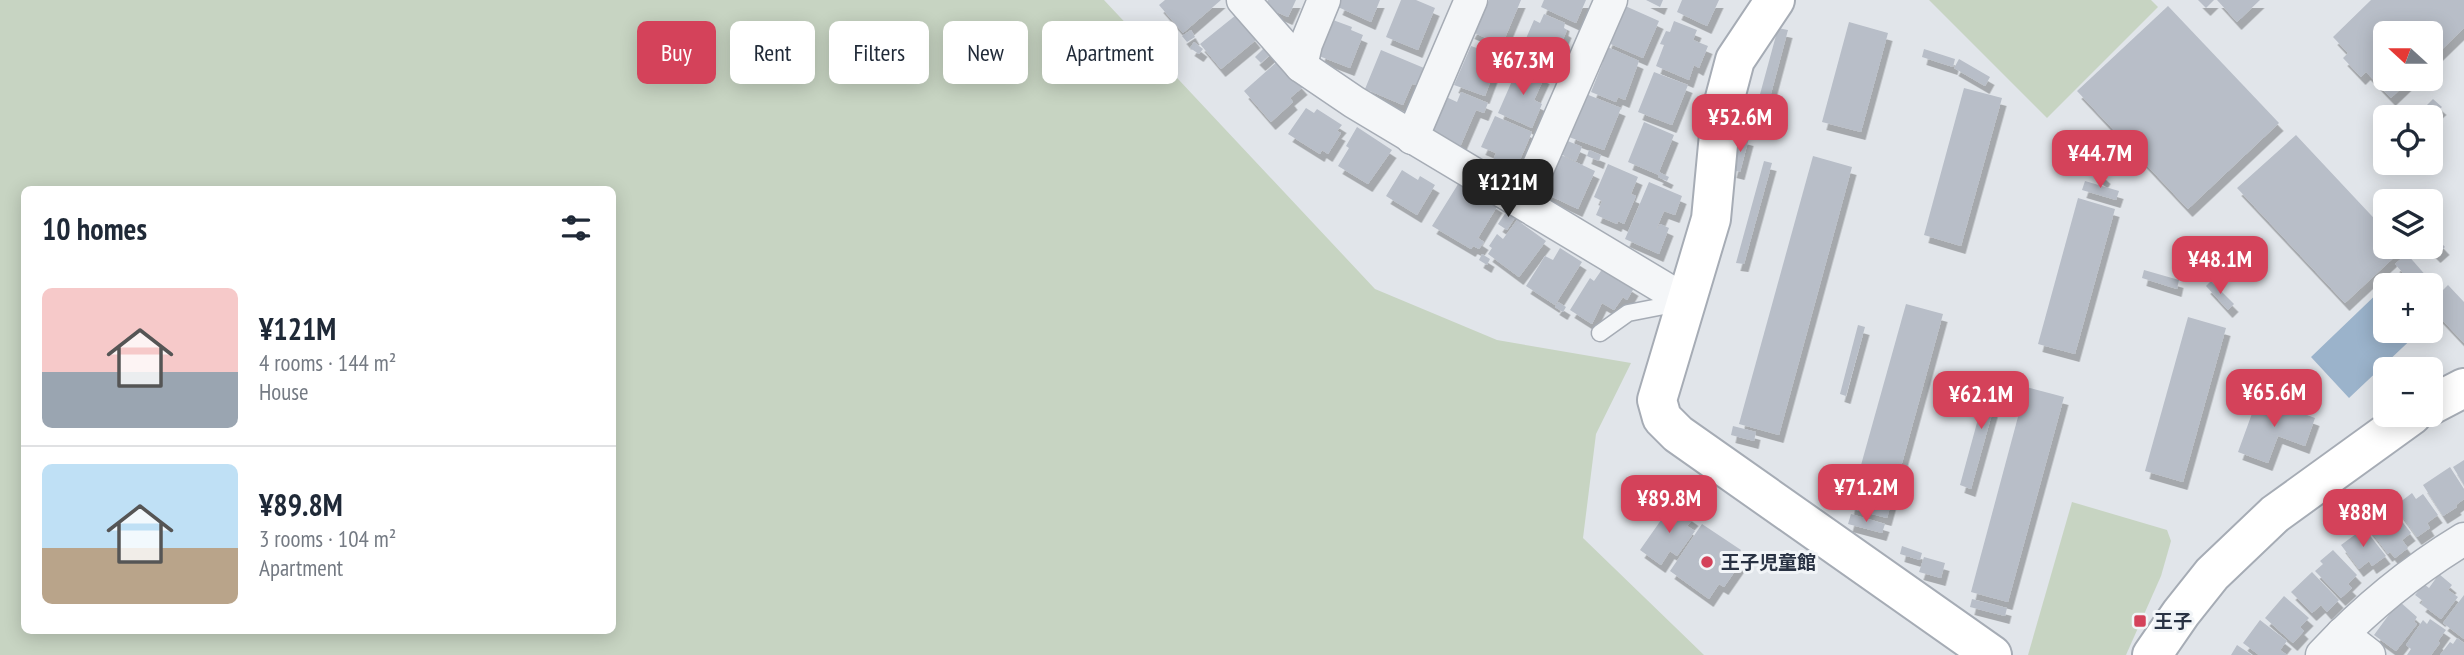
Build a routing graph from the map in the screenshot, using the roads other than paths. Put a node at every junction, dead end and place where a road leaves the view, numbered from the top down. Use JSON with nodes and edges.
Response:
{"nodes":[{"id":1,"x":1243,"y":0,"type":"edge"},
{"id":2,"x":1324,"y":0,"type":"edge"},
{"id":3,"x":1471,"y":0,"type":"edge"},
{"id":4,"x":1611,"y":0,"type":"edge"},
{"id":5,"x":1775,"y":0,"type":"edge"},
{"id":6,"x":1301,"y":66,"type":"junction"},
{"id":7,"x":1412,"y":138,"type":"junction"},
{"id":8,"x":1523,"y":202,"type":"junction"},
{"id":9,"x":1680,"y":297,"type":"junction"},
{"id":10,"x":1600,"y":332,"type":"dead end"},
{"id":11,"x":2464,"y":388,"type":"edge"},
{"id":12,"x":2443,"y":399,"type":"edge"},
{"id":13,"x":2395,"y":427,"type":"edge"},
{"id":14,"x":2461,"y":547,"type":"edge"},
{"id":15,"x":2332,"y":645,"type":"edge"},
{"id":16,"x":1992,"y":655,"type":"edge"},
{"id":17,"x":2152,"y":655,"type":"edge"},
{"id":18,"x":2368,"y":655,"type":"edge"}],
"edges":[{"from":1,"to":6,"type":"street"},
{"from":2,"to":6,"type":"street"},
{"from":3,"to":7,"type":"street"},
{"from":4,"to":8,"type":"street"},
{"from":5,"to":9,"type":"street"},
{"from":6,"to":7,"type":"street"},
{"from":7,"to":8,"type":"street"},
{"from":8,"to":9,"type":"street"},
{"from":9,"to":10,"type":"lane"},
{"from":9,"to":16,"type":"street"},
{"from":11,"to":12,"type":"street"},
{"from":13,"to":17,"type":"street"},
{"from":14,"to":15,"type":"street"},
{"from":15,"to":18,"type":"street"}]}
